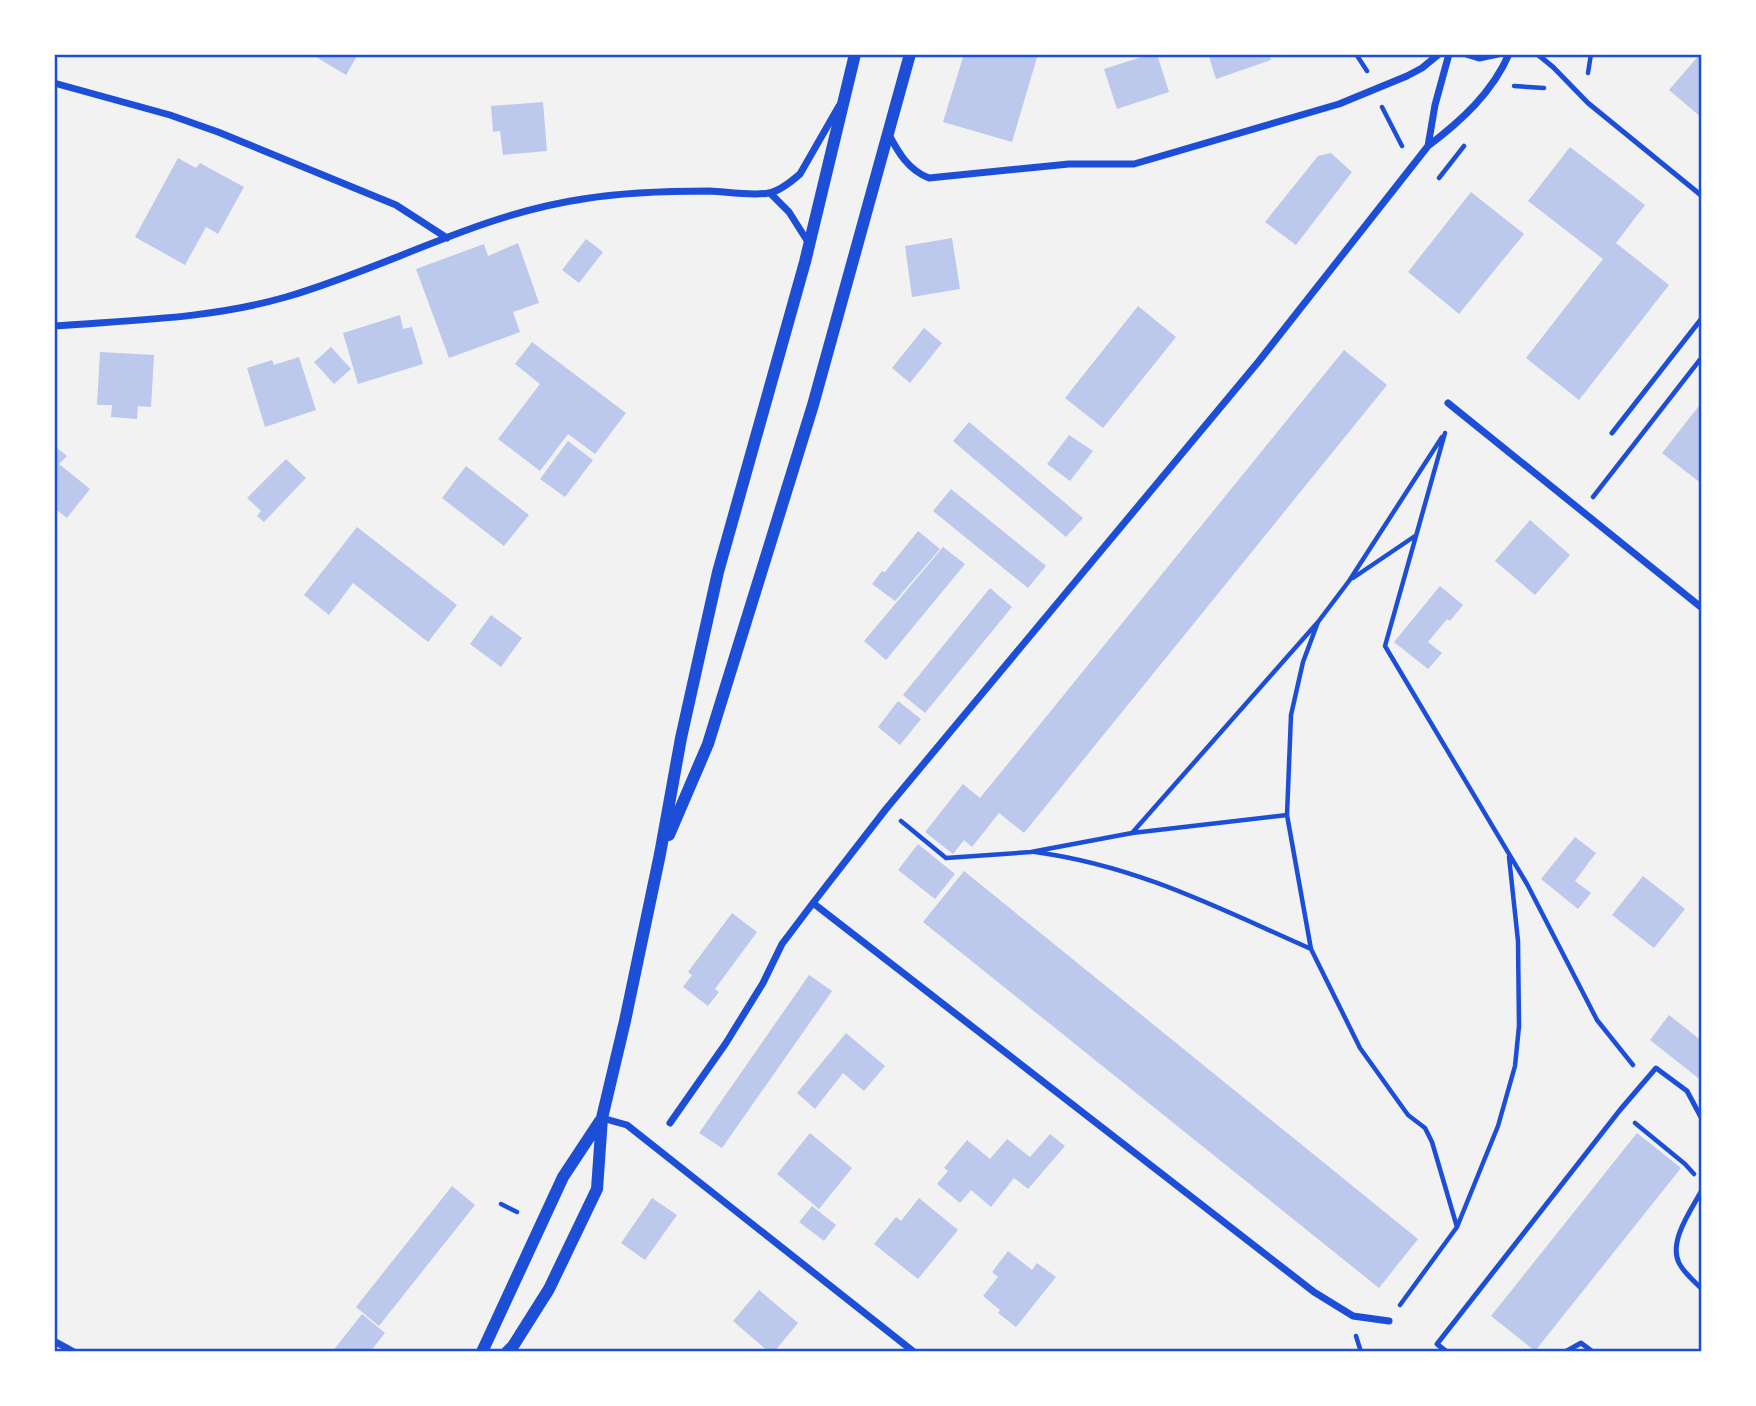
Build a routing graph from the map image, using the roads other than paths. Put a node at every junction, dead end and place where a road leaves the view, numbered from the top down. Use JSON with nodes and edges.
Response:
{"nodes":[{"id":1,"x":855,"y":54,"type":"edge"},
{"id":2,"x":910,"y":54,"type":"edge"},
{"id":3,"x":1439,"y":54,"type":"edge"},
{"id":4,"x":1449,"y":54,"type":"edge"},
{"id":5,"x":1466,"y":54,"type":"edge"},
{"id":6,"x":1499,"y":54,"type":"edge"},
{"id":7,"x":1509,"y":54,"type":"edge"},
{"id":8,"x":1537,"y":54,"type":"edge"},
{"id":9,"x":54,"y":83,"type":"edge"},
{"id":10,"x":846,"y":93,"type":"junction"},
{"id":11,"x":888,"y":133,"type":"junction"},
{"id":12,"x":1428,"y":146,"type":"junction"},
{"id":13,"x":770,"y":193,"type":"junction"},
{"id":14,"x":1702,"y":196,"type":"edge"},
{"id":15,"x":447,"y":238,"type":"junction"},
{"id":16,"x":809,"y":245,"type":"junction"},
{"id":17,"x":1702,"y":318,"type":"edge"},
{"id":18,"x":54,"y":326,"type":"edge"},
{"id":19,"x":1448,"y":403,"type":"road end"},
{"id":20,"x":1612,"y":433,"type":"dead end"},
{"id":21,"x":1702,"y":608,"type":"edge"},
{"id":22,"x":660,"y":854,"type":"junction"},
{"id":23,"x":813,"y":903,"type":"junction"},
{"id":24,"x":602,"y":1118,"type":"junction"},
{"id":25,"x":1702,"y":1119,"type":"edge"},
{"id":26,"x":670,"y":1123,"type":"dead end"},
{"id":27,"x":1702,"y":1190,"type":"edge"},
{"id":28,"x":1702,"y":1289,"type":"edge"},
{"id":29,"x":1389,"y":1321,"type":"road end"},
{"id":30,"x":54,"y":1341,"type":"edge"},
{"id":31,"x":74,"y":1352,"type":"edge"},
{"id":32,"x":482,"y":1352,"type":"edge"},
{"id":33,"x":507,"y":1352,"type":"edge"},
{"id":34,"x":914,"y":1352,"type":"edge"},
{"id":35,"x":1447,"y":1352,"type":"edge"},
{"id":36,"x":1565,"y":1352,"type":"edge"},
{"id":37,"x":1593,"y":1352,"type":"edge"}],
"edges":[{"from":1,"to":10,"type":"street"},
{"from":2,"to":11,"type":"street"},
{"from":3,"to":11,"type":"street"},
{"from":4,"to":12,"type":"street"},
{"from":5,"to":6,"type":"street"},
{"from":7,"to":12,"type":"street"},
{"from":8,"to":14,"type":"lane"},
{"from":9,"to":15,"type":"street"},
{"from":10,"to":13,"type":"street"},
{"from":10,"to":16,"type":"street"},
{"from":11,"to":22,"type":"street"},
{"from":12,"to":23,"type":"street"},
{"from":13,"to":15,"type":"street"},
{"from":13,"to":16,"type":"street"},
{"from":15,"to":18,"type":"street"},
{"from":16,"to":22,"type":"street"},
{"from":17,"to":20,"type":"lane"},
{"from":19,"to":21,"type":"street"},
{"from":22,"to":24,"type":"street"},
{"from":23,"to":26,"type":"street"},
{"from":23,"to":29,"type":"street"},
{"from":24,"to":32,"type":"street"},
{"from":24,"to":33,"type":"street"},
{"from":24,"to":34,"type":"street"},
{"from":25,"to":35,"type":"lane"},
{"from":27,"to":28,"type":"lane"},
{"from":30,"to":31,"type":"street"},
{"from":36,"to":37,"type":"lane"}]}
